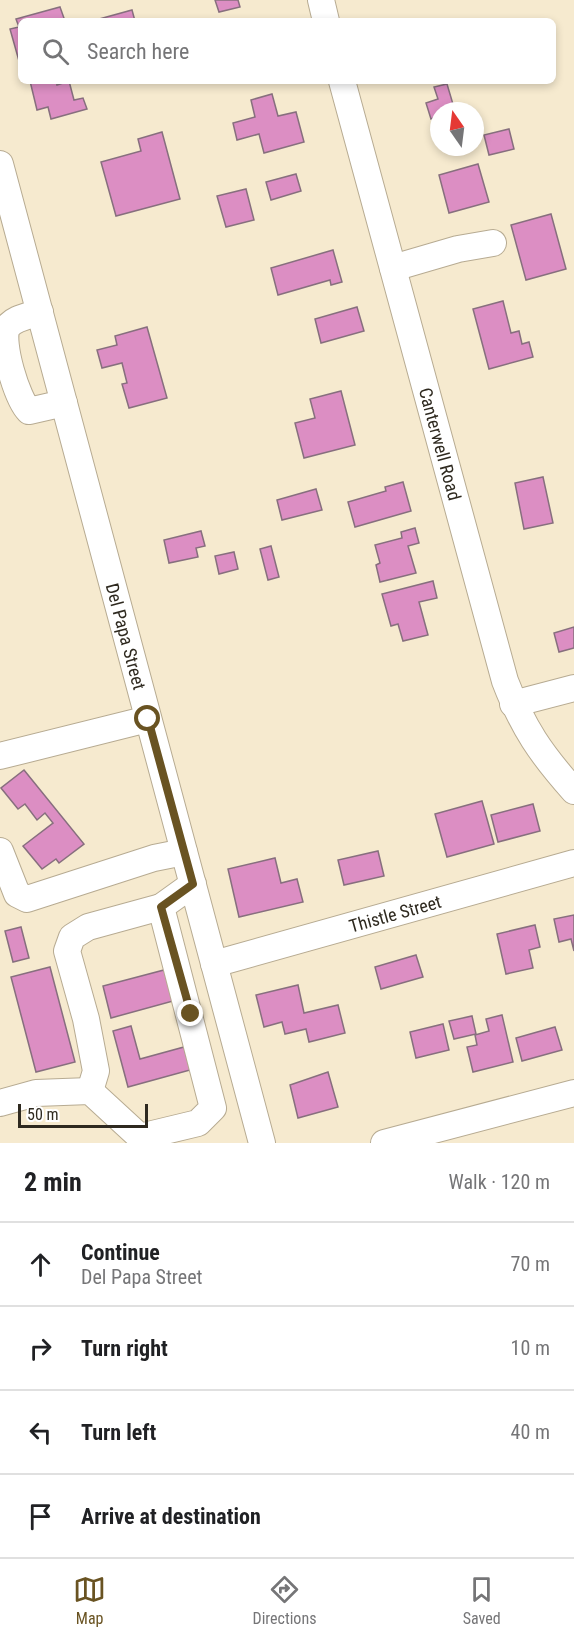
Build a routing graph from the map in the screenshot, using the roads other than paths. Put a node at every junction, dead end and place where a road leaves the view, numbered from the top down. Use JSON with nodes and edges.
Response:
{"nodes":[{"id":1,"x":321,"y":0,"type":"edge"},
{"id":2,"x":325,"y":18,"type":"edge"},
{"id":3,"x":343,"y":84,"type":"edge"},
{"id":4,"x":0,"y":164,"type":"edge"},
{"id":5,"x":493,"y":243,"type":"dead end"},
{"id":6,"x":393,"y":268,"type":"junction"},
{"id":7,"x":40,"y":312,"type":"junction"},
{"id":8,"x":64,"y":404,"type":"junction"},
{"id":9,"x":574,"y":688,"type":"edge"},
{"id":10,"x":513,"y":704,"type":"junction"},
{"id":11,"x":148,"y":719,"type":"junction"},
{"id":12,"x":0,"y":756,"type":"edge"},
{"id":13,"x":574,"y":791,"type":"edge"},
{"id":14,"x":0,"y":851,"type":"edge"},
{"id":15,"x":184,"y":852,"type":"junction"},
{"id":16,"x":574,"y":863,"type":"edge"},
{"id":17,"x":193,"y":884,"type":"junction"},
{"id":18,"x":161,"y":907,"type":"junction"},
{"id":19,"x":214,"y":964,"type":"junction"},
{"id":20,"x":90,"y":1091,"type":"junction"},
{"id":21,"x":574,"y":1093,"type":"edge"},
{"id":22,"x":0,"y":1103,"type":"edge"},
{"id":23,"x":262,"y":1143,"type":"edge"},
{"id":24,"x":384,"y":1143,"type":"edge"}],
"edges":[{"from":1,"to":2,"type":"street"},
{"from":3,"to":6,"type":"street","name":"Canterwell Road"},
{"from":4,"to":7,"type":"street","name":"Del Papa Street"},
{"from":5,"to":6,"type":"street"},
{"from":6,"to":10,"type":"street","name":"Canterwell Road"},
{"from":7,"to":8,"type":"street","name":"Del Papa Street"},
{"from":7,"to":8,"type":"street"},
{"from":8,"to":11,"type":"street","name":"Del Papa Street"},
{"from":9,"to":10,"type":"street"},
{"from":10,"to":13,"type":"street","name":"Canterwell Road"},
{"from":11,"to":12,"type":"street"},
{"from":11,"to":15,"type":"street","name":"Del Papa Street"},
{"from":14,"to":15,"type":"street"},
{"from":15,"to":17,"type":"street","name":"Del Papa Street"},
{"from":16,"to":19,"type":"street","name":"Thistle Street"},
{"from":17,"to":18,"type":"street"},
{"from":17,"to":19,"type":"street","name":"Del Papa Street"},
{"from":18,"to":20,"type":"street"},
{"from":18,"to":20,"type":"street"},
{"from":19,"to":23,"type":"street","name":"Del Papa Street"},
{"from":20,"to":22,"type":"street"},
{"from":21,"to":24,"type":"street"}]}
